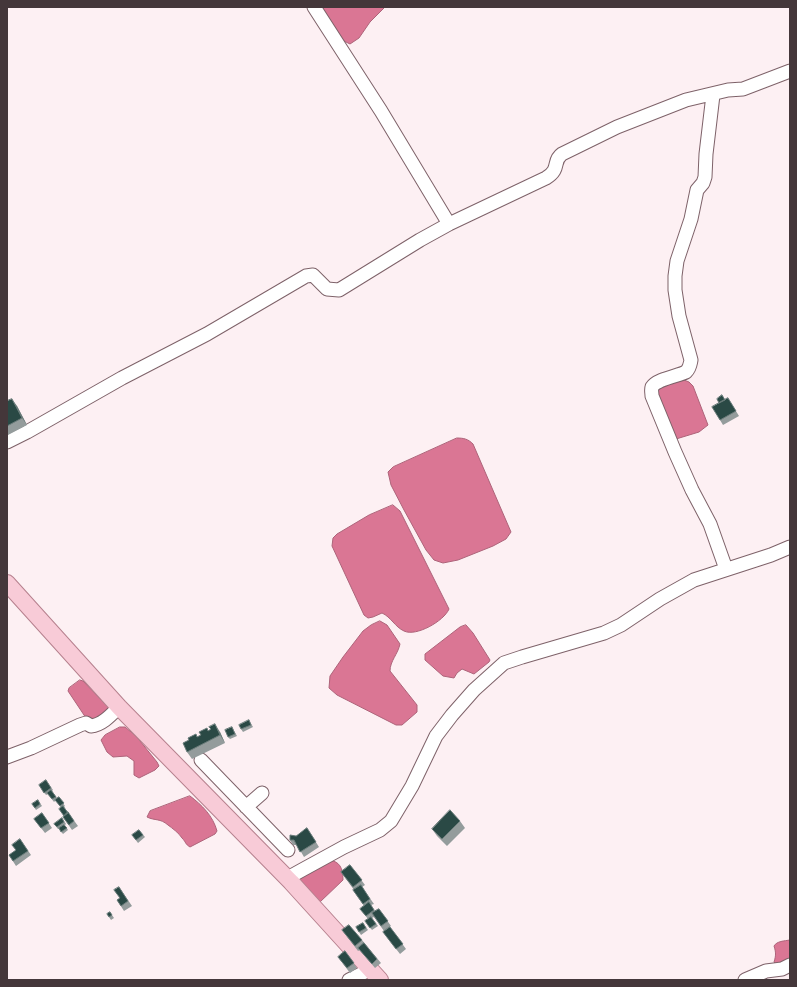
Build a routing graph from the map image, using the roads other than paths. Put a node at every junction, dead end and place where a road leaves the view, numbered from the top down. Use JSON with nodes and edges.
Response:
{"nodes":[{"id":1,"x":314,"y":7,"type":"edge"},
{"id":2,"x":790,"y":70,"type":"edge"},
{"id":3,"x":713,"y":95,"type":"junction"},
{"id":4,"x":449,"y":224,"type":"junction"},
{"id":5,"x":7,"y":442,"type":"edge"},
{"id":6,"x":790,"y":547,"type":"edge"},
{"id":7,"x":726,"y":569,"type":"junction"},
{"id":8,"x":7,"y":583,"type":"edge"},
{"id":9,"x":119,"y":707,"type":"junction"},
{"id":10,"x":7,"y":757,"type":"edge"},
{"id":11,"x":201,"y":760,"type":"dead end"},
{"id":12,"x":262,"y":793,"type":"dead end"},
{"id":13,"x":246,"y":807,"type":"junction"},
{"id":14,"x":288,"y":850,"type":"dead end"},
{"id":15,"x":291,"y":882,"type":"junction"},
{"id":16,"x":790,"y":965,"type":"edge"},
{"id":17,"x":375,"y":974,"type":"edge"},
{"id":18,"x":348,"y":980,"type":"edge"},
{"id":19,"x":745,"y":980,"type":"edge"}],
"edges":[{"from":1,"to":4,"type":"street"},
{"from":2,"to":3,"type":"street"},
{"from":3,"to":4,"type":"street"},
{"from":3,"to":7,"type":"street"},
{"from":4,"to":5,"type":"street"},
{"from":6,"to":7,"type":"street"},
{"from":7,"to":15,"type":"street"},
{"from":8,"to":9,"type":"main road"},
{"from":9,"to":10,"type":"street"},
{"from":9,"to":15,"type":"main road"},
{"from":11,"to":13,"type":"street"},
{"from":12,"to":13,"type":"street"},
{"from":13,"to":14,"type":"street"},
{"from":15,"to":17,"type":"main road"},
{"from":16,"to":19,"type":"street"},
{"from":17,"to":18,"type":"street"}]}
